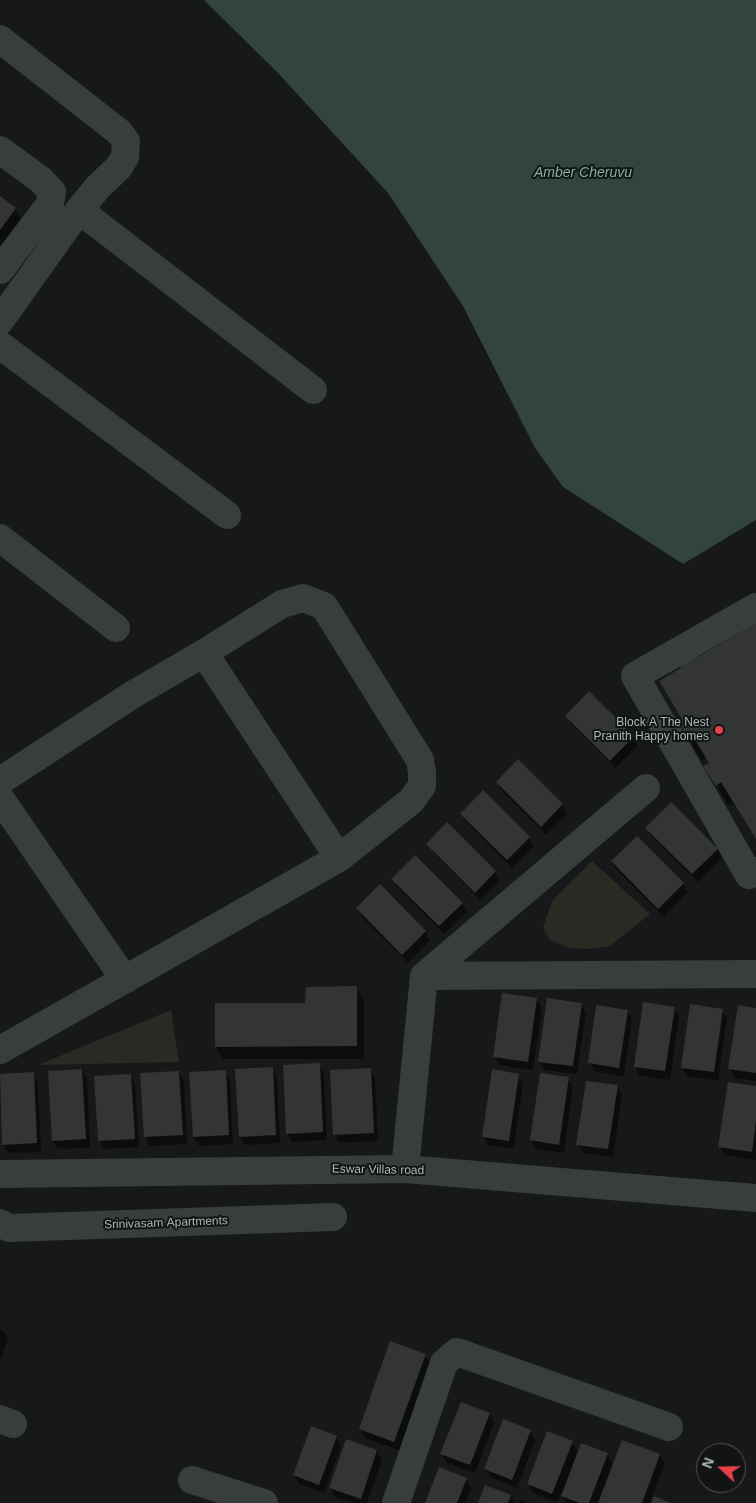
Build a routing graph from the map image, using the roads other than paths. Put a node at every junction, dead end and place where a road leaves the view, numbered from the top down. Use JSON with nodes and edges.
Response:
{"nodes":[{"id":1,"x":0,"y":39,"type":"edge"},
{"id":2,"x":0,"y":150,"type":"edge"},
{"id":3,"x":79,"y":210,"type":"junction"},
{"id":4,"x":0,"y":270,"type":"edge"},
{"id":5,"x":0,"y":321,"type":"edge"},
{"id":6,"x":0,"y":345,"type":"edge"},
{"id":7,"x":313,"y":390,"type":"dead end"},
{"id":8,"x":226,"y":515,"type":"dead end"},
{"id":9,"x":0,"y":538,"type":"edge"},
{"id":10,"x":756,"y":607,"type":"edge"},
{"id":11,"x":116,"y":628,"type":"dead end"},
{"id":12,"x":204,"y":653,"type":"junction"},
{"id":13,"x":0,"y":781,"type":"edge"},
{"id":14,"x":646,"y":788,"type":"dead end"},
{"id":15,"x":0,"y":798,"type":"edge"},
{"id":16,"x":339,"y":858,"type":"junction"},
{"id":17,"x":756,"y":871,"type":"edge"},
{"id":18,"x":756,"y":974,"type":"edge"},
{"id":19,"x":424,"y":976,"type":"junction"},
{"id":20,"x":124,"y":980,"type":"junction"},
{"id":21,"x":0,"y":1050,"type":"edge"},
{"id":22,"x":405,"y":1169,"type":"junction"},
{"id":23,"x":0,"y":1174,"type":"edge"},
{"id":24,"x":756,"y":1198,"type":"edge"},
{"id":25,"x":332,"y":1218,"type":"dead end"},
{"id":26,"x":0,"y":1223,"type":"edge"},
{"id":27,"x":669,"y":1427,"type":"dead end"},
{"id":28,"x":192,"y":1480,"type":"dead end"},
{"id":29,"x":264,"y":1503,"type":"edge"},
{"id":30,"x":396,"y":1503,"type":"edge"}],
"edges":[{"from":1,"to":3,"type":"street"},
{"from":2,"to":4,"type":"street"},
{"from":3,"to":5,"type":"street"},
{"from":3,"to":7,"type":"street"},
{"from":6,"to":8,"type":"street"},
{"from":9,"to":11,"type":"street"},
{"from":10,"to":17,"type":"street"},
{"from":12,"to":13,"type":"street"},
{"from":12,"to":16,"type":"street"},
{"from":12,"to":16,"type":"street"},
{"from":14,"to":19,"type":"street"},
{"from":15,"to":20,"type":"street"},
{"from":16,"to":20,"type":"street"},
{"from":18,"to":19,"type":"street"},
{"from":19,"to":22,"type":"street"},
{"from":20,"to":21,"type":"street"},
{"from":22,"to":23,"type":"street","name":"Eswar Villas road"},
{"from":22,"to":24,"type":"street","name":"Eswar Villas road"},
{"from":25,"to":26,"type":"street","name":"Srinivasam Apartments"},
{"from":27,"to":30,"type":"street"},
{"from":28,"to":29,"type":"street"}]}
